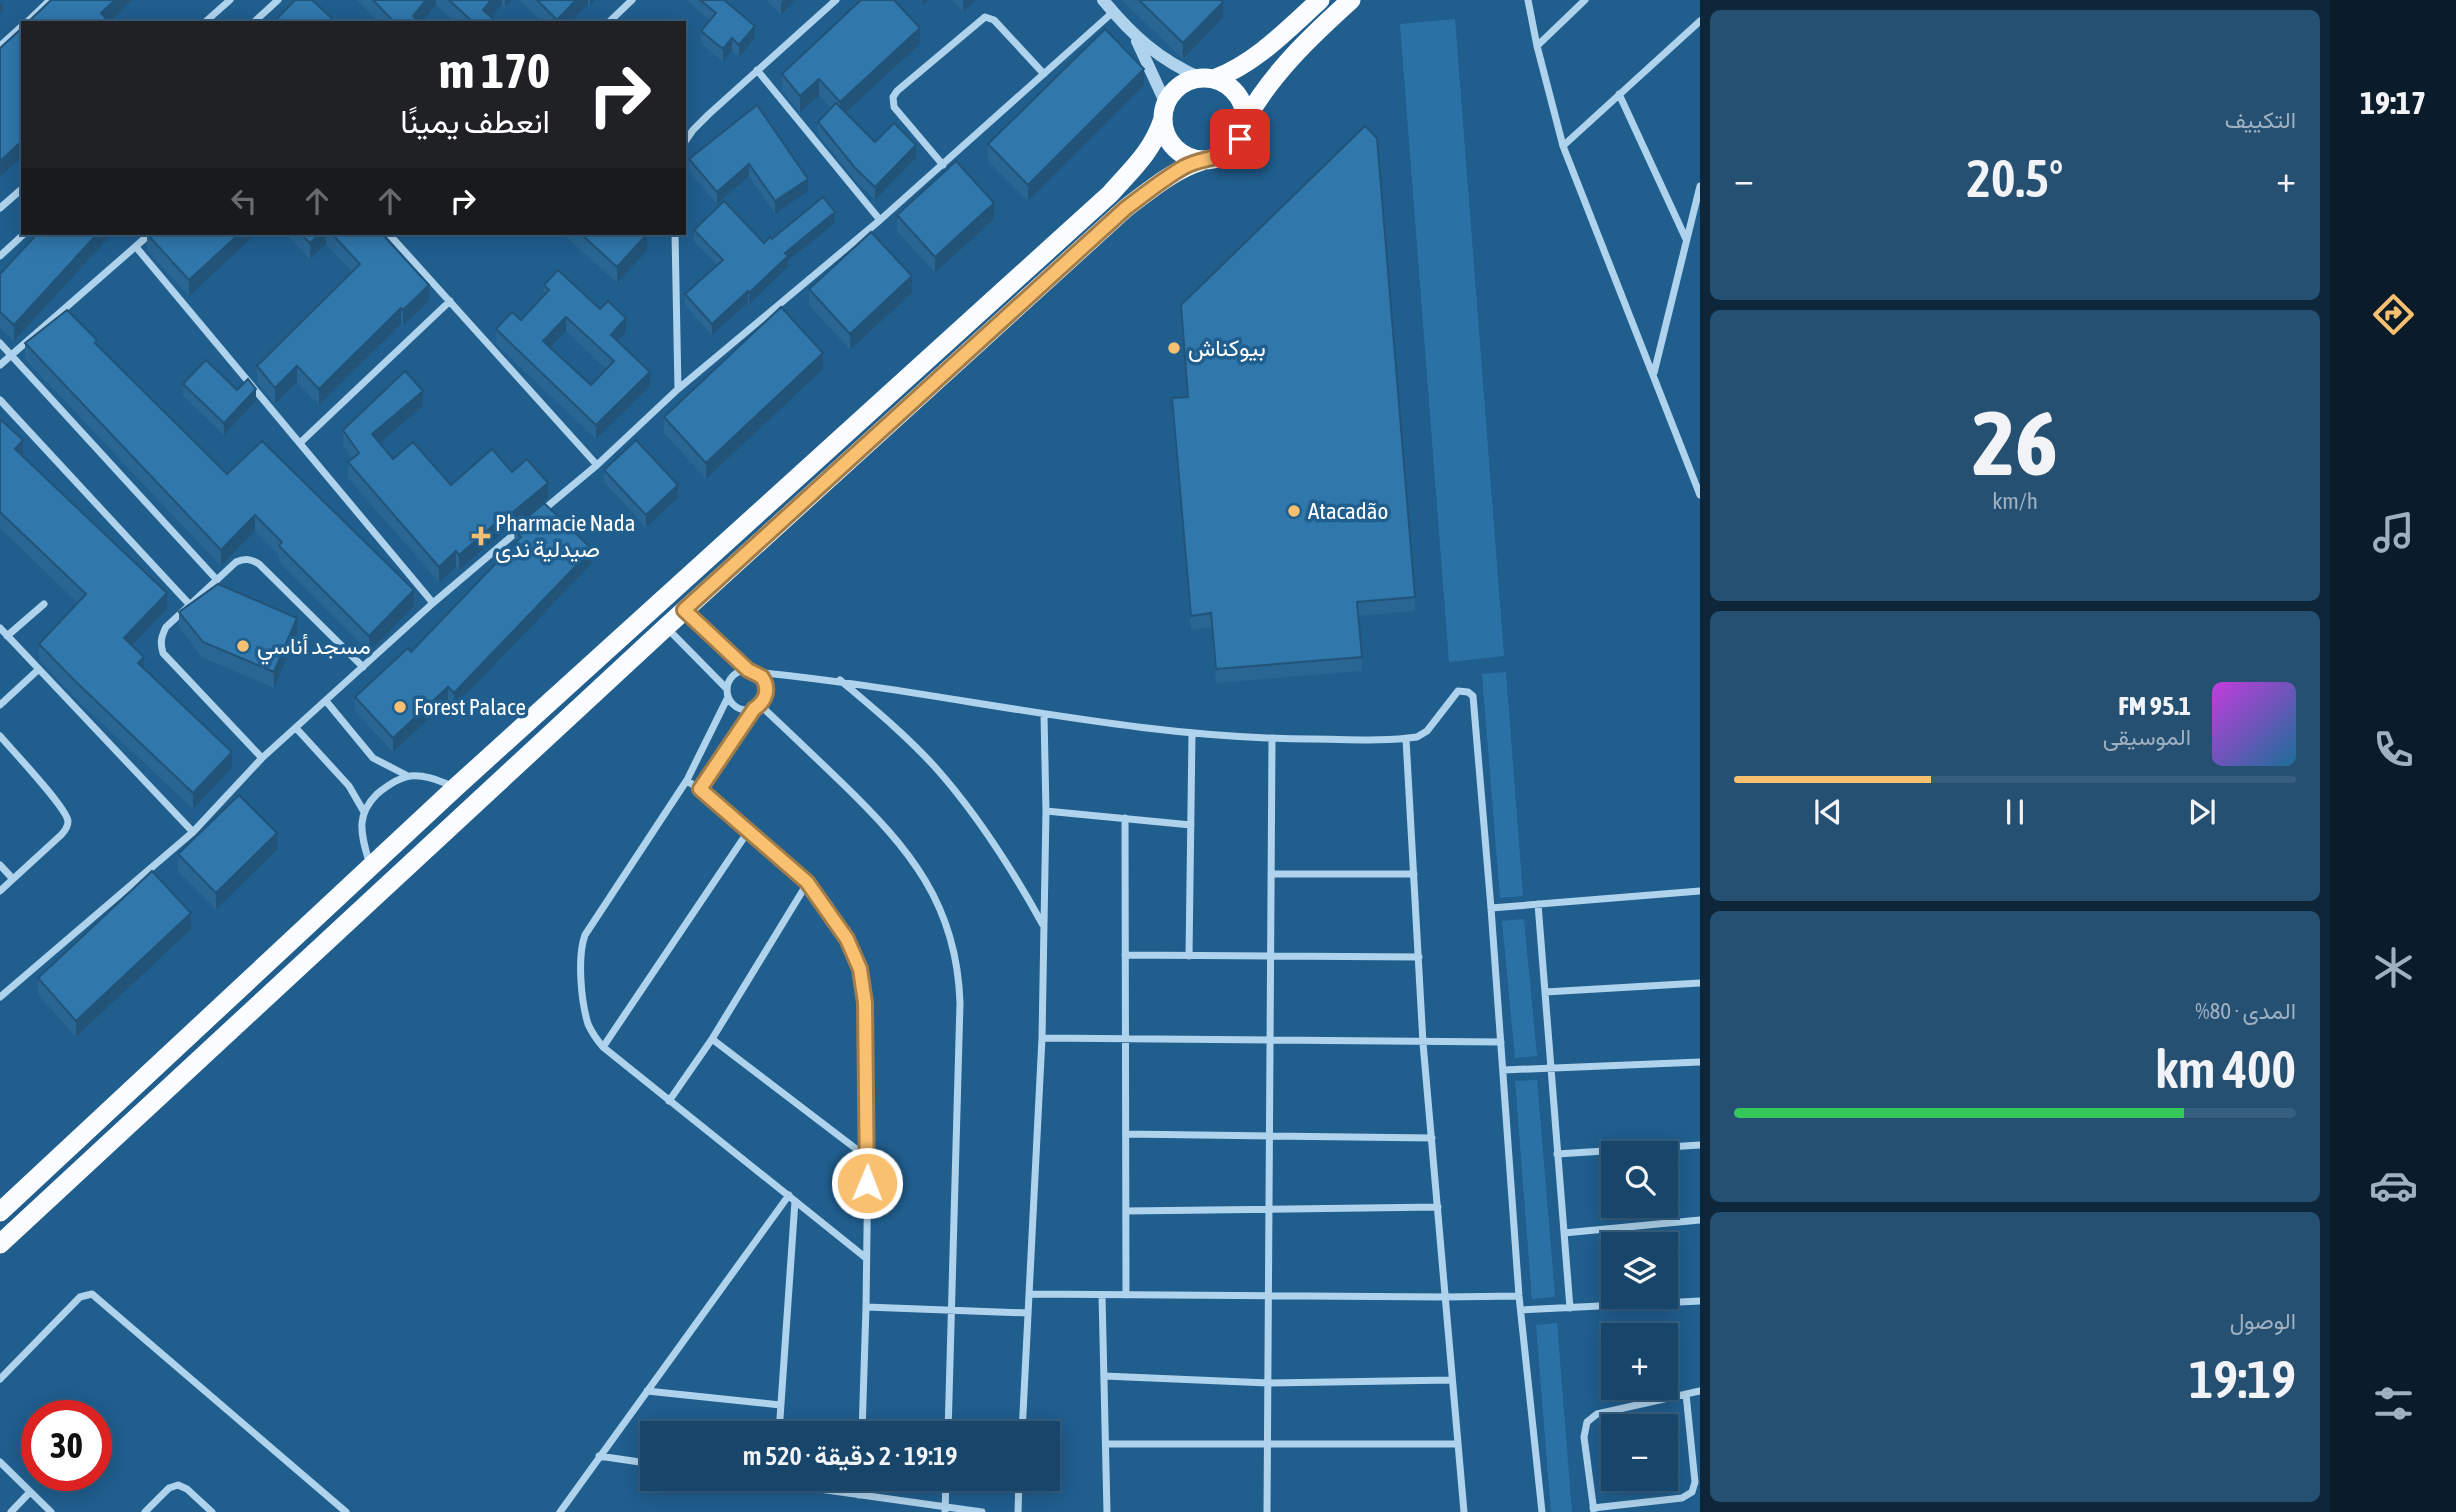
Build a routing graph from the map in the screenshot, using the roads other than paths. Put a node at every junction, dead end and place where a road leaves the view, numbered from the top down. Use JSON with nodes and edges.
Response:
{"nodes":[{"id":1,"x":50,"y":0,"type":"edge"},
{"id":2,"x":230,"y":0,"type":"edge"},
{"id":3,"x":278,"y":0,"type":"edge"},
{"id":4,"x":632,"y":0,"type":"edge"},
{"id":5,"x":836,"y":0,"type":"edge"},
{"id":6,"x":1103,"y":0,"type":"edge"},
{"id":7,"x":1320,"y":0,"type":"edge"},
{"id":8,"x":1351,"y":0,"type":"edge"},
{"id":9,"x":1528,"y":0,"type":"edge"},
{"id":10,"x":1585,"y":0,"type":"edge"},
{"id":11,"x":1114,"y":12,"type":"junction"},
{"id":12,"x":27,"y":21,"type":"edge"},
{"id":13,"x":206,"y":21,"type":"edge"},
{"id":14,"x":255,"y":21,"type":"edge"},
{"id":15,"x":610,"y":21,"type":"edge"},
{"id":16,"x":1700,"y":21,"type":"edge"},
{"id":17,"x":21,"y":27,"type":"edge"},
{"id":18,"x":1136,"y":37,"type":"junction"},
{"id":19,"x":0,"y":46,"type":"edge"},
{"id":20,"x":1537,"y":46,"type":"junction"},
{"id":21,"x":757,"y":70,"type":"junction"},
{"id":22,"x":1044,"y":74,"type":"junction"},
{"id":23,"x":1208,"y":79,"type":"junction"},
{"id":24,"x":1619,"y":94,"type":"junction"},
{"id":25,"x":1164,"y":111,"type":"junction"},
{"id":26,"x":1245,"y":121,"type":"junction"},
{"id":27,"x":686,"y":140,"type":"edge"},
{"id":28,"x":1563,"y":146,"type":"junction"},
{"id":29,"x":1202,"y":161,"type":"junction"},
{"id":30,"x":943,"y":164,"type":"junction"},
{"id":31,"x":1700,"y":186,"type":"edge"},
{"id":32,"x":21,"y":190,"type":"edge"},
{"id":33,"x":0,"y":208,"type":"edge"},
{"id":34,"x":880,"y":220,"type":"junction"},
{"id":35,"x":23,"y":235,"type":"edge"},
{"id":36,"x":149,"y":235,"type":"edge"},
{"id":37,"x":390,"y":235,"type":"edge"},
{"id":38,"x":675,"y":235,"type":"edge"},
{"id":39,"x":1687,"y":240,"type":"junction"},
{"id":40,"x":136,"y":247,"type":"junction"},
{"id":41,"x":0,"y":256,"type":"edge"},
{"id":42,"x":450,"y":301,"type":"junction"},
{"id":43,"x":0,"y":343,"type":"edge"},
{"id":44,"x":11,"y":355,"type":"junction"},
{"id":45,"x":0,"y":365,"type":"edge"},
{"id":46,"x":1653,"y":373,"type":"junction"},
{"id":47,"x":678,"y":389,"type":"junction"},
{"id":48,"x":0,"y":400,"type":"edge"},
{"id":49,"x":300,"y":442,"type":"junction"},
{"id":50,"x":597,"y":465,"type":"junction"},
{"id":51,"x":1700,"y":495,"type":"edge"},
{"id":52,"x":536,"y":517,"type":"edge"},
{"id":53,"x":525,"y":526,"type":"edge"},
{"id":54,"x":217,"y":580,"type":"junction"},
{"id":55,"x":433,"y":603,"type":"junction"},
{"id":56,"x":44,"y":604,"type":"dead end"},
{"id":57,"x":190,"y":605,"type":"junction"},
{"id":58,"x":684,"y":610,"type":"junction"},
{"id":59,"x":666,"y":627,"type":"junction"},
{"id":60,"x":0,"y":628,"type":"edge"},
{"id":61,"x":7,"y":636,"type":"junction"},
{"id":62,"x":363,"y":667,"type":"junction"},
{"id":63,"x":39,"y":669,"type":"junction"},
{"id":64,"x":752,"y":671,"type":"junction"},
{"id":65,"x":840,"y":680,"type":"junction"},
{"id":66,"x":727,"y":693,"type":"junction"},
{"id":67,"x":326,"y":701,"type":"junction"},
{"id":68,"x":0,"y":705,"type":"edge"},
{"id":69,"x":757,"y":707,"type":"junction"},
{"id":70,"x":1044,"y":715,"type":"junction"},
{"id":71,"x":296,"y":728,"type":"junction"},
{"id":72,"x":1192,"y":733,"type":"junction"},
{"id":73,"x":0,"y":736,"type":"edge"},
{"id":74,"x":1272,"y":738,"type":"junction"},
{"id":75,"x":1406,"y":739,"type":"junction"},
{"id":76,"x":262,"y":758,"type":"junction"},
{"id":77,"x":407,"y":775,"type":"junction"},
{"id":78,"x":687,"y":779,"type":"junction"},
{"id":79,"x":456,"y":787,"type":"junction"},
{"id":80,"x":700,"y":789,"type":"junction"},
{"id":81,"x":1046,"y":811,"type":"junction"},
{"id":82,"x":364,"y":812,"type":"junction"},
{"id":83,"x":1125,"y":818,"type":"junction"},
{"id":84,"x":1191,"y":825,"type":"junction"},
{"id":85,"x":749,"y":830,"type":"junction"},
{"id":86,"x":192,"y":832,"type":"junction"},
{"id":87,"x":0,"y":865,"type":"edge"},
{"id":88,"x":371,"y":866,"type":"junction"},
{"id":89,"x":1271,"y":874,"type":"junction"},
{"id":90,"x":1414,"y":874,"type":"junction"},
{"id":91,"x":13,"y":879,"type":"junction"},
{"id":92,"x":807,"y":882,"type":"junction"},
{"id":93,"x":0,"y":891,"type":"edge"},
{"id":94,"x":1700,"y":891,"type":"edge"},
{"id":95,"x":1538,"y":904,"type":"junction"},
{"id":96,"x":1491,"y":908,"type":"junction"},
{"id":97,"x":1043,"y":926,"type":"junction"},
{"id":98,"x":1125,"y":955,"type":"junction"},
{"id":99,"x":1189,"y":956,"type":"junction"},
{"id":100,"x":1271,"y":956,"type":"junction"},
{"id":101,"x":1419,"y":957,"type":"junction"},
{"id":102,"x":1700,"y":983,"type":"edge"},
{"id":103,"x":1545,"y":992,"type":"junction"},
{"id":104,"x":0,"y":997,"type":"edge"},
{"id":105,"x":1042,"y":1038,"type":"junction"},
{"id":106,"x":712,"y":1039,"type":"junction"},
{"id":107,"x":1125,"y":1039,"type":"junction"},
{"id":108,"x":1268,"y":1041,"type":"junction"},
{"id":109,"x":1501,"y":1042,"type":"junction"},
{"id":110,"x":1423,"y":1043,"type":"junction"},
{"id":111,"x":603,"y":1047,"type":"junction"},
{"id":112,"x":1700,"y":1062,"type":"edge"},
{"id":113,"x":1550,"y":1068,"type":"junction"},
{"id":114,"x":1503,"y":1070,"type":"junction"},
{"id":115,"x":669,"y":1101,"type":"junction"},
{"id":116,"x":1126,"y":1133,"type":"junction"},
{"id":117,"x":1268,"y":1136,"type":"junction"},
{"id":118,"x":1432,"y":1138,"type":"junction"},
{"id":119,"x":1700,"y":1145,"type":"edge"},
{"id":120,"x":1557,"y":1154,"type":"junction"},
{"id":121,"x":868,"y":1158,"type":"junction"},
{"id":122,"x":789,"y":1195,"type":"junction"},
{"id":123,"x":795,"y":1201,"type":"junction"},
{"id":124,"x":1437,"y":1207,"type":"junction"},
{"id":125,"x":1268,"y":1209,"type":"junction"},
{"id":126,"x":1126,"y":1211,"type":"junction"},
{"id":127,"x":0,"y":1212,"type":"edge"},
{"id":128,"x":1700,"y":1220,"type":"edge"},
{"id":129,"x":1564,"y":1233,"type":"junction"},
{"id":130,"x":0,"y":1244,"type":"edge"},
{"id":131,"x":866,"y":1258,"type":"junction"},
{"id":132,"x":1029,"y":1294,"type":"junction"},
{"id":133,"x":1102,"y":1295,"type":"junction"},
{"id":134,"x":1126,"y":1295,"type":"junction"},
{"id":135,"x":1268,"y":1296,"type":"junction"},
{"id":136,"x":1519,"y":1296,"type":"junction"},
{"id":137,"x":1446,"y":1297,"type":"junction"},
{"id":138,"x":1700,"y":1301,"type":"edge"},
{"id":139,"x":866,"y":1307,"type":"junction"},
{"id":140,"x":1570,"y":1308,"type":"junction"},
{"id":141,"x":952,"y":1309,"type":"junction"},
{"id":142,"x":1521,"y":1310,"type":"junction"},
{"id":143,"x":1028,"y":1313,"type":"junction"},
{"id":144,"x":1104,"y":1376,"type":"junction"},
{"id":145,"x":0,"y":1379,"type":"edge"},
{"id":146,"x":1452,"y":1380,"type":"junction"},
{"id":147,"x":1268,"y":1383,"type":"junction"},
{"id":148,"x":647,"y":1391,"type":"junction"},
{"id":149,"x":1700,"y":1391,"type":"edge"},
{"id":150,"x":1686,"y":1394,"type":"junction"},
{"id":151,"x":780,"y":1405,"type":"junction"},
{"id":152,"x":779,"y":1421,"type":"edge"},
{"id":153,"x":862,"y":1421,"type":"edge"},
{"id":154,"x":948,"y":1421,"type":"edge"},
{"id":155,"x":1023,"y":1421,"type":"edge"},
{"id":156,"x":1106,"y":1444,"type":"junction"},
{"id":157,"x":1267,"y":1444,"type":"junction"},
{"id":158,"x":1458,"y":1444,"type":"junction"},
{"id":159,"x":599,"y":1456,"type":"junction"},
{"id":160,"x":0,"y":1462,"type":"edge"},
{"id":161,"x":640,"y":1463,"type":"edge"},
{"id":162,"x":840,"y":1491,"type":"edge"},
{"id":163,"x":859,"y":1491,"type":"edge"},
{"id":164,"x":946,"y":1491,"type":"edge"},
{"id":165,"x":1019,"y":1491,"type":"edge"},
{"id":166,"x":30,"y":1492,"type":"junction"},
{"id":167,"x":859,"y":1494,"type":"junction"},
{"id":168,"x":945,"y":1509,"type":"edge"},
{"id":169,"x":1593,"y":1510,"type":"edge"},
{"id":170,"x":11,"y":1512,"type":"edge"},
{"id":171,"x":51,"y":1512,"type":"edge"},
{"id":172,"x":145,"y":1512,"type":"edge"},
{"id":173,"x":212,"y":1512,"type":"edge"},
{"id":174,"x":346,"y":1512,"type":"edge"},
{"id":175,"x":560,"y":1512,"type":"edge"},
{"id":176,"x":982,"y":1512,"type":"edge"},
{"id":177,"x":1018,"y":1512,"type":"edge"},
{"id":178,"x":1107,"y":1512,"type":"edge"},
{"id":179,"x":1267,"y":1512,"type":"edge"},
{"id":180,"x":1464,"y":1512,"type":"edge"},
{"id":181,"x":1542,"y":1512,"type":"edge"}],
"edges":[{"from":1,"to":12,"type":"street"},
{"from":2,"to":13,"type":"street"},
{"from":3,"to":14,"type":"street"},
{"from":4,"to":15,"type":"street"},
{"from":5,"to":21,"type":"street"},
{"from":6,"to":11,"type":"street"},
{"from":7,"to":23,"type":"highway"},
{"from":8,"to":26,"type":"highway"},
{"from":9,"to":20,"type":"street"},
{"from":10,"to":20,"type":"street"},
{"from":11,"to":18,"type":"street"},
{"from":11,"to":22,"type":"street"},
{"from":16,"to":24,"type":"street"},
{"from":17,"to":19,"type":"street"},
{"from":18,"to":23,"type":"street"},
{"from":18,"to":25,"type":"street"},
{"from":20,"to":28,"type":"street"},
{"from":21,"to":27,"type":"street"},
{"from":21,"to":34,"type":"street"},
{"from":22,"to":30,"type":"street"},
{"from":22,"to":30,"type":"street"},
{"from":23,"to":25,"type":"highway"},
{"from":23,"to":26,"type":"highway"},
{"from":24,"to":28,"type":"street"},
{"from":24,"to":39,"type":"street"},
{"from":25,"to":29,"type":"highway"},
{"from":25,"to":79,"type":"highway"},
{"from":26,"to":29,"type":"highway"},
{"from":28,"to":46,"type":"street"},
{"from":29,"to":58,"type":"highway"},
{"from":30,"to":34,"type":"street"},
{"from":31,"to":39,"type":"street"},
{"from":32,"to":33,"type":"street"},
{"from":34,"to":47,"type":"street"},
{"from":35,"to":41,"type":"street"},
{"from":36,"to":40,"type":"street"},
{"from":37,"to":42,"type":"street"},
{"from":38,"to":47,"type":"street"},
{"from":39,"to":46,"type":"street"},
{"from":40,"to":44,"type":"street"},
{"from":40,"to":49,"type":"street"},
{"from":42,"to":49,"type":"street"},
{"from":42,"to":50,"type":"street"},
{"from":43,"to":44,"type":"street"},
{"from":44,"to":45,"type":"street"},
{"from":44,"to":54,"type":"street"},
{"from":46,"to":51,"type":"street"},
{"from":47,"to":50,"type":"street"},
{"from":48,"to":57,"type":"street"},
{"from":49,"to":55,"type":"street"},
{"from":50,"to":52,"type":"street"},
{"from":53,"to":55,"type":"street"},
{"from":54,"to":57,"type":"street"},
{"from":54,"to":62,"type":"street"},
{"from":55,"to":62,"type":"street"},
{"from":56,"to":61,"type":"street"},
{"from":57,"to":76,"type":"street"},
{"from":58,"to":59,"type":"highway"},
{"from":58,"to":64,"type":"street"},
{"from":59,"to":66,"type":"street"},
{"from":59,"to":130,"type":"highway"},
{"from":60,"to":61,"type":"street"},
{"from":61,"to":63,"type":"street"},
{"from":62,"to":67,"type":"street"},
{"from":63,"to":68,"type":"street"},
{"from":63,"to":86,"type":"street"},
{"from":64,"to":65,"type":"street"},
{"from":64,"to":66,"type":"street"},
{"from":64,"to":69,"type":"street"},
{"from":65,"to":70,"type":"street"},
{"from":65,"to":97,"type":"street"},
{"from":66,"to":69,"type":"street"},
{"from":66,"to":78,"type":"street"},
{"from":67,"to":71,"type":"street"},
{"from":67,"to":77,"type":"street"},
{"from":69,"to":80,"type":"street"},
{"from":69,"to":141,"type":"street"},
{"from":70,"to":72,"type":"street"},
{"from":70,"to":81,"type":"street"},
{"from":71,"to":76,"type":"street"},
{"from":71,"to":82,"type":"street"},
{"from":72,"to":74,"type":"street"},
{"from":72,"to":84,"type":"street"},
{"from":73,"to":91,"type":"street"},
{"from":74,"to":75,"type":"street"},
{"from":74,"to":89,"type":"street"},
{"from":75,"to":90,"type":"street"},
{"from":75,"to":96,"type":"street"},
{"from":76,"to":86,"type":"street"},
{"from":77,"to":79,"type":"street"},
{"from":77,"to":82,"type":"street"},
{"from":78,"to":80,"type":"street"},
{"from":78,"to":111,"type":"street"},
{"from":79,"to":88,"type":"highway"},
{"from":80,"to":85,"type":"street"},
{"from":81,"to":83,"type":"street"},
{"from":81,"to":97,"type":"street"},
{"from":82,"to":88,"type":"street"},
{"from":83,"to":84,"type":"street"},
{"from":83,"to":98,"type":"street"},
{"from":84,"to":99,"type":"street"},
{"from":85,"to":92,"type":"street"},
{"from":85,"to":111,"type":"street"},
{"from":86,"to":104,"type":"street"},
{"from":87,"to":91,"type":"street"},
{"from":88,"to":127,"type":"highway"},
{"from":89,"to":90,"type":"street"},
{"from":89,"to":100,"type":"street"},
{"from":90,"to":101,"type":"street"},
{"from":91,"to":93,"type":"street"},
{"from":92,"to":106,"type":"street"},
{"from":92,"to":121,"type":"street"},
{"from":94,"to":95,"type":"street"},
{"from":95,"to":96,"type":"street"},
{"from":95,"to":103,"type":"street"},
{"from":96,"to":109,"type":"street"},
{"from":97,"to":105,"type":"street"},
{"from":98,"to":99,"type":"street"},
{"from":98,"to":107,"type":"street"},
{"from":99,"to":100,"type":"street"},
{"from":100,"to":101,"type":"street"},
{"from":100,"to":108,"type":"street"},
{"from":101,"to":110,"type":"street"},
{"from":102,"to":103,"type":"street"},
{"from":103,"to":113,"type":"street"},
{"from":105,"to":107,"type":"street"},
{"from":105,"to":132,"type":"street"},
{"from":106,"to":115,"type":"street"},
{"from":106,"to":121,"type":"street"},
{"from":107,"to":108,"type":"street"},
{"from":107,"to":116,"type":"street"},
{"from":108,"to":110,"type":"street"},
{"from":108,"to":117,"type":"street"},
{"from":109,"to":110,"type":"street"},
{"from":109,"to":114,"type":"street"},
{"from":110,"to":118,"type":"street"},
{"from":111,"to":115,"type":"street"},
{"from":112,"to":113,"type":"street"},
{"from":113,"to":114,"type":"street"},
{"from":113,"to":120,"type":"street"},
{"from":114,"to":136,"type":"street"},
{"from":115,"to":122,"type":"street"},
{"from":116,"to":117,"type":"street"},
{"from":116,"to":126,"type":"street"},
{"from":117,"to":118,"type":"street"},
{"from":117,"to":125,"type":"street"},
{"from":118,"to":124,"type":"street"},
{"from":119,"to":120,"type":"street"},
{"from":120,"to":129,"type":"street"},
{"from":121,"to":131,"type":"street"},
{"from":122,"to":123,"type":"street"},
{"from":122,"to":148,"type":"street"},
{"from":123,"to":131,"type":"street"},
{"from":123,"to":151,"type":"street"},
{"from":124,"to":125,"type":"street"},
{"from":124,"to":137,"type":"street"},
{"from":125,"to":126,"type":"street"},
{"from":125,"to":135,"type":"street"},
{"from":126,"to":134,"type":"street"},
{"from":128,"to":129,"type":"street"},
{"from":129,"to":140,"type":"street"},
{"from":131,"to":139,"type":"street"},
{"from":132,"to":133,"type":"street"},
{"from":132,"to":143,"type":"street"},
{"from":133,"to":134,"type":"street"},
{"from":133,"to":144,"type":"street"},
{"from":134,"to":135,"type":"street"},
{"from":135,"to":137,"type":"street"},
{"from":135,"to":147,"type":"street"},
{"from":136,"to":137,"type":"street"},
{"from":136,"to":142,"type":"street"},
{"from":137,"to":146,"type":"street"},
{"from":138,"to":140,"type":"street"},
{"from":139,"to":141,"type":"street"},
{"from":139,"to":153,"type":"street"},
{"from":140,"to":142,"type":"street"},
{"from":141,"to":143,"type":"street"},
{"from":141,"to":154,"type":"street"},
{"from":142,"to":181,"type":"street"},
{"from":143,"to":155,"type":"street"},
{"from":144,"to":147,"type":"street"},
{"from":144,"to":156,"type":"street"},
{"from":145,"to":174,"type":"street"},
{"from":146,"to":147,"type":"street"},
{"from":146,"to":158,"type":"street"},
{"from":147,"to":157,"type":"street"},
{"from":148,"to":151,"type":"street"},
{"from":148,"to":159,"type":"street"},
{"from":149,"to":150,"type":"street"},
{"from":150,"to":169,"type":"street"},
{"from":150,"to":169,"type":"street"},
{"from":151,"to":152,"type":"street"},
{"from":156,"to":157,"type":"street"},
{"from":156,"to":178,"type":"street"},
{"from":157,"to":158,"type":"street"},
{"from":157,"to":179,"type":"street"},
{"from":158,"to":180,"type":"street"},
{"from":159,"to":161,"type":"street"},
{"from":159,"to":175,"type":"street"},
{"from":160,"to":166,"type":"street"},
{"from":162,"to":167,"type":"street"},
{"from":163,"to":167,"type":"street"},
{"from":164,"to":168,"type":"street"},
{"from":165,"to":177,"type":"street"},
{"from":166,"to":170,"type":"street"},
{"from":166,"to":171,"type":"street"},
{"from":167,"to":168,"type":"street"},
{"from":168,"to":176,"type":"street"},
{"from":172,"to":173,"type":"street"}]}
